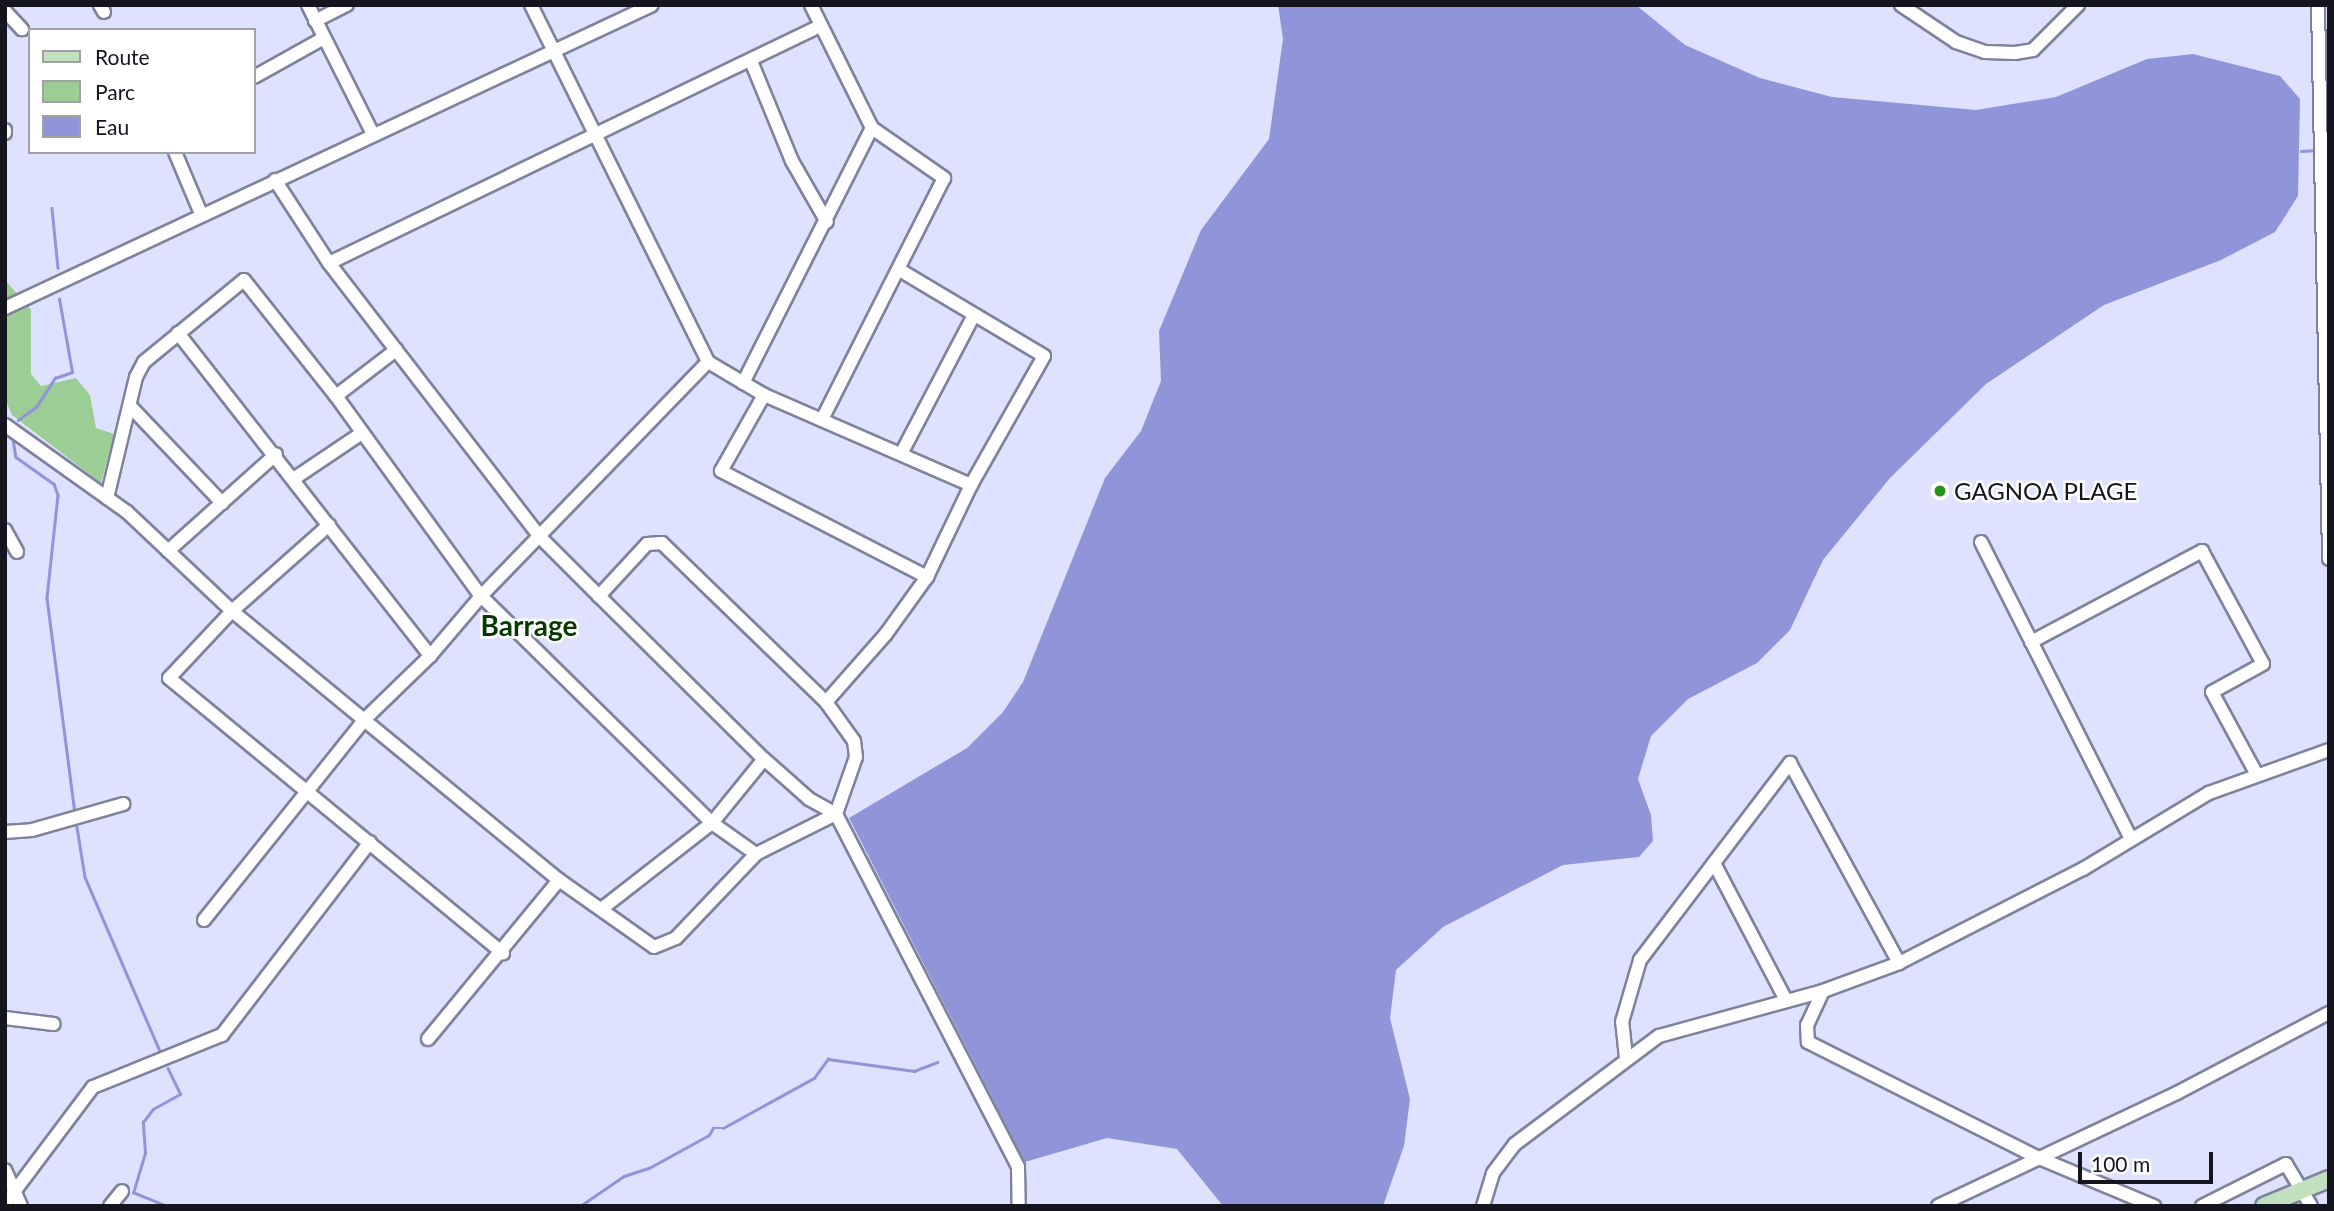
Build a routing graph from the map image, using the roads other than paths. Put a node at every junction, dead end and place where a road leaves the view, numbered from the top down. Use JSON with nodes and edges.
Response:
{"nodes":[{"id":1,"x":308,"y":5,"type":"edge"},
{"id":2,"x":347,"y":5,"type":"edge"},
{"id":3,"x":531,"y":5,"type":"edge"},
{"id":4,"x":652,"y":5,"type":"edge"},
{"id":5,"x":811,"y":5,"type":"edge"},
{"id":6,"x":1901,"y":5,"type":"edge"},
{"id":7,"x":2078,"y":5,"type":"edge"},
{"id":8,"x":2318,"y":5,"type":"edge"},
{"id":9,"x":5,"y":10,"type":"edge"},
{"id":10,"x":315,"y":21,"type":"junction"},
{"id":11,"x":820,"y":26,"type":"junction"},
{"id":12,"x":22,"y":29,"type":"dead end"},
{"id":13,"x":324,"y":38,"type":"junction"},
{"id":14,"x":554,"y":55,"type":"junction"},
{"id":15,"x":751,"y":61,"type":"junction"},
{"id":16,"x":256,"y":76,"type":"edge"},
{"id":17,"x":872,"y":128,"type":"junction"},
{"id":18,"x":373,"y":134,"type":"junction"},
{"id":19,"x":592,"y":136,"type":"junction"},
{"id":20,"x":176,"y":154,"type":"edge"},
{"id":21,"x":275,"y":180,"type":"junction"},
{"id":22,"x":201,"y":214,"type":"junction"},
{"id":23,"x":827,"y":222,"type":"junction"},
{"id":24,"x":329,"y":263,"type":"junction"},
{"id":25,"x":900,"y":270,"type":"junction"},
{"id":26,"x":5,"y":309,"type":"edge"},
{"id":27,"x":974,"y":315,"type":"junction"},
{"id":28,"x":178,"y":333,"type":"junction"},
{"id":29,"x":2327,"y":346,"type":"edge"},
{"id":30,"x":396,"y":350,"type":"junction"},
{"id":31,"x":708,"y":362,"type":"junction"},
{"id":32,"x":743,"y":383,"type":"junction"},
{"id":33,"x":764,"y":395,"type":"junction"},
{"id":34,"x":336,"y":396,"type":"junction"},
{"id":35,"x":130,"y":406,"type":"junction"},
{"id":36,"x":822,"y":420,"type":"junction"},
{"id":37,"x":5,"y":425,"type":"edge"},
{"id":38,"x":362,"y":433,"type":"junction"},
{"id":39,"x":276,"y":454,"type":"junction"},
{"id":40,"x":901,"y":454,"type":"junction"},
{"id":41,"x":295,"y":478,"type":"junction"},
{"id":42,"x":971,"y":485,"type":"junction"},
{"id":43,"x":107,"y":498,"type":"junction"},
{"id":44,"x":222,"y":503,"type":"junction"},
{"id":45,"x":328,"y":525,"type":"junction"},
{"id":46,"x":5,"y":530,"type":"edge"},
{"id":47,"x":541,"y":538,"type":"junction"},
{"id":48,"x":1981,"y":542,"type":"dead end"},
{"id":49,"x":168,"y":551,"type":"junction"},
{"id":50,"x":17,"y":552,"type":"dead end"},
{"id":51,"x":2329,"y":559,"type":"edge"},
{"id":52,"x":927,"y":577,"type":"junction"},
{"id":53,"x":481,"y":596,"type":"junction"},
{"id":54,"x":599,"y":596,"type":"junction"},
{"id":55,"x":233,"y":611,"type":"junction"},
{"id":56,"x":2032,"y":642,"type":"junction"},
{"id":57,"x":430,"y":656,"type":"junction"},
{"id":58,"x":826,"y":702,"type":"junction"},
{"id":59,"x":364,"y":720,"type":"junction"},
{"id":60,"x":2329,"y":750,"type":"edge"},
{"id":61,"x":764,"y":759,"type":"junction"},
{"id":62,"x":2257,"y":775,"type":"junction"},
{"id":63,"x":307,"y":788,"type":"junction"},
{"id":64,"x":123,"y":804,"type":"dead end"},
{"id":65,"x":836,"y":814,"type":"junction"},
{"id":66,"x":712,"y":823,"type":"junction"},
{"id":67,"x":5,"y":832,"type":"edge"},
{"id":68,"x":2132,"y":839,"type":"junction"},
{"id":69,"x":370,"y":842,"type":"junction"},
{"id":70,"x":755,"y":854,"type":"junction"},
{"id":71,"x":1714,"y":863,"type":"junction"},
{"id":72,"x":559,"y":880,"type":"junction"},
{"id":73,"x":604,"y":907,"type":"junction"},
{"id":74,"x":204,"y":920,"type":"dead end"},
{"id":75,"x":502,"y":953,"type":"junction"},
{"id":76,"x":1899,"y":963,"type":"junction"},
{"id":77,"x":1823,"y":991,"type":"junction"},
{"id":78,"x":1786,"y":1000,"type":"junction"},
{"id":79,"x":2329,"y":1013,"type":"edge"},
{"id":80,"x":5,"y":1018,"type":"edge"},
{"id":81,"x":54,"y":1024,"type":"dead end"},
{"id":82,"x":428,"y":1039,"type":"dead end"},
{"id":83,"x":1626,"y":1058,"type":"junction"},
{"id":84,"x":2039,"y":1158,"type":"junction"},
{"id":85,"x":5,"y":1170,"type":"edge"},
{"id":86,"x":2329,"y":1179,"type":"edge"},
{"id":87,"x":15,"y":1190,"type":"junction"},
{"id":88,"x":122,"y":1191,"type":"dead end"},
{"id":89,"x":2306,"y":1201,"type":"edge"},
{"id":90,"x":5,"y":1204,"type":"edge"},
{"id":91,"x":22,"y":1206,"type":"edge"},
{"id":92,"x":110,"y":1206,"type":"edge"},
{"id":93,"x":1019,"y":1206,"type":"edge"},
{"id":94,"x":1483,"y":1206,"type":"edge"},
{"id":95,"x":1938,"y":1206,"type":"edge"},
{"id":96,"x":2154,"y":1206,"type":"edge"},
{"id":97,"x":2202,"y":1206,"type":"edge"},
{"id":98,"x":2263,"y":1206,"type":"edge"}],
"edges":[{"from":1,"to":10,"type":"street"},
{"from":2,"to":10,"type":"street"},
{"from":3,"to":14,"type":"street"},
{"from":4,"to":14,"type":"street"},
{"from":5,"to":11,"type":"street"},
{"from":6,"to":7,"type":"street"},
{"from":8,"to":29,"type":"street"},
{"from":9,"to":12,"type":"street"},
{"from":10,"to":13,"type":"street"},
{"from":11,"to":15,"type":"street"},
{"from":11,"to":17,"type":"street"},
{"from":13,"to":16,"type":"street"},
{"from":13,"to":18,"type":"street"},
{"from":14,"to":18,"type":"street"},
{"from":14,"to":19,"type":"street"},
{"from":15,"to":19,"type":"street"},
{"from":15,"to":23,"type":"street"},
{"from":17,"to":23,"type":"street"},
{"from":17,"to":25,"type":"street"},
{"from":18,"to":21,"type":"street"},
{"from":19,"to":24,"type":"street"},
{"from":19,"to":31,"type":"street"},
{"from":20,"to":22,"type":"street"},
{"from":21,"to":22,"type":"street"},
{"from":21,"to":24,"type":"street"},
{"from":22,"to":26,"type":"street"},
{"from":23,"to":32,"type":"street"},
{"from":24,"to":30,"type":"street"},
{"from":25,"to":27,"type":"street"},
{"from":25,"to":36,"type":"street"},
{"from":27,"to":40,"type":"street"},
{"from":27,"to":42,"type":"street"},
{"from":28,"to":34,"type":"street"},
{"from":28,"to":35,"type":"street"},
{"from":28,"to":39,"type":"street"},
{"from":29,"to":51,"type":"street"},
{"from":30,"to":34,"type":"street"},
{"from":30,"to":47,"type":"street"},
{"from":31,"to":32,"type":"street"},
{"from":31,"to":47,"type":"street"},
{"from":32,"to":33,"type":"street"},
{"from":33,"to":36,"type":"street"},
{"from":33,"to":52,"type":"street"},
{"from":34,"to":38,"type":"street"},
{"from":35,"to":43,"type":"street"},
{"from":35,"to":44,"type":"street"},
{"from":36,"to":40,"type":"street"},
{"from":37,"to":43,"type":"street"},
{"from":38,"to":41,"type":"street"},
{"from":38,"to":53,"type":"street"},
{"from":39,"to":41,"type":"street"},
{"from":39,"to":44,"type":"street"},
{"from":40,"to":42,"type":"street"},
{"from":41,"to":45,"type":"street"},
{"from":42,"to":52,"type":"street"},
{"from":43,"to":49,"type":"street"},
{"from":44,"to":49,"type":"street"},
{"from":45,"to":55,"type":"street"},
{"from":45,"to":57,"type":"street"},
{"from":46,"to":50,"type":"street"},
{"from":47,"to":53,"type":"street"},
{"from":47,"to":54,"type":"street"},
{"from":48,"to":56,"type":"street"},
{"from":49,"to":55,"type":"street"},
{"from":52,"to":58,"type":"street"},
{"from":53,"to":57,"type":"street"},
{"from":53,"to":66,"type":"street"},
{"from":54,"to":58,"type":"street"},
{"from":54,"to":61,"type":"street"},
{"from":55,"to":59,"type":"street"},
{"from":55,"to":63,"type":"street"},
{"from":56,"to":62,"type":"street"},
{"from":56,"to":68,"type":"street"},
{"from":57,"to":59,"type":"street"},
{"from":58,"to":65,"type":"street"},
{"from":59,"to":63,"type":"street"},
{"from":59,"to":72,"type":"street"},
{"from":60,"to":62,"type":"street"},
{"from":61,"to":65,"type":"street"},
{"from":61,"to":66,"type":"street"},
{"from":62,"to":68,"type":"street"},
{"from":63,"to":69,"type":"street"},
{"from":63,"to":74,"type":"street"},
{"from":64,"to":67,"type":"street"},
{"from":65,"to":70,"type":"street"},
{"from":65,"to":93,"type":"street"},
{"from":66,"to":70,"type":"street"},
{"from":66,"to":73,"type":"street"},
{"from":68,"to":76,"type":"street"},
{"from":69,"to":75,"type":"street"},
{"from":69,"to":87,"type":"street"},
{"from":70,"to":73,"type":"street"},
{"from":71,"to":76,"type":"street"},
{"from":71,"to":78,"type":"street"},
{"from":71,"to":83,"type":"street"},
{"from":72,"to":73,"type":"street"},
{"from":72,"to":75,"type":"street"},
{"from":75,"to":82,"type":"street"},
{"from":76,"to":77,"type":"street"},
{"from":77,"to":78,"type":"street"},
{"from":77,"to":84,"type":"street"},
{"from":78,"to":83,"type":"street"},
{"from":79,"to":84,"type":"street"},
{"from":80,"to":81,"type":"street"},
{"from":83,"to":94,"type":"street"},
{"from":84,"to":95,"type":"street"},
{"from":84,"to":96,"type":"street"},
{"from":85,"to":87,"type":"street"},
{"from":86,"to":89,"type":"main road"},
{"from":87,"to":90,"type":"street"},
{"from":87,"to":91,"type":"street"},
{"from":88,"to":92,"type":"street"},
{"from":89,"to":97,"type":"street"},
{"from":89,"to":98,"type":"main road"}]}
